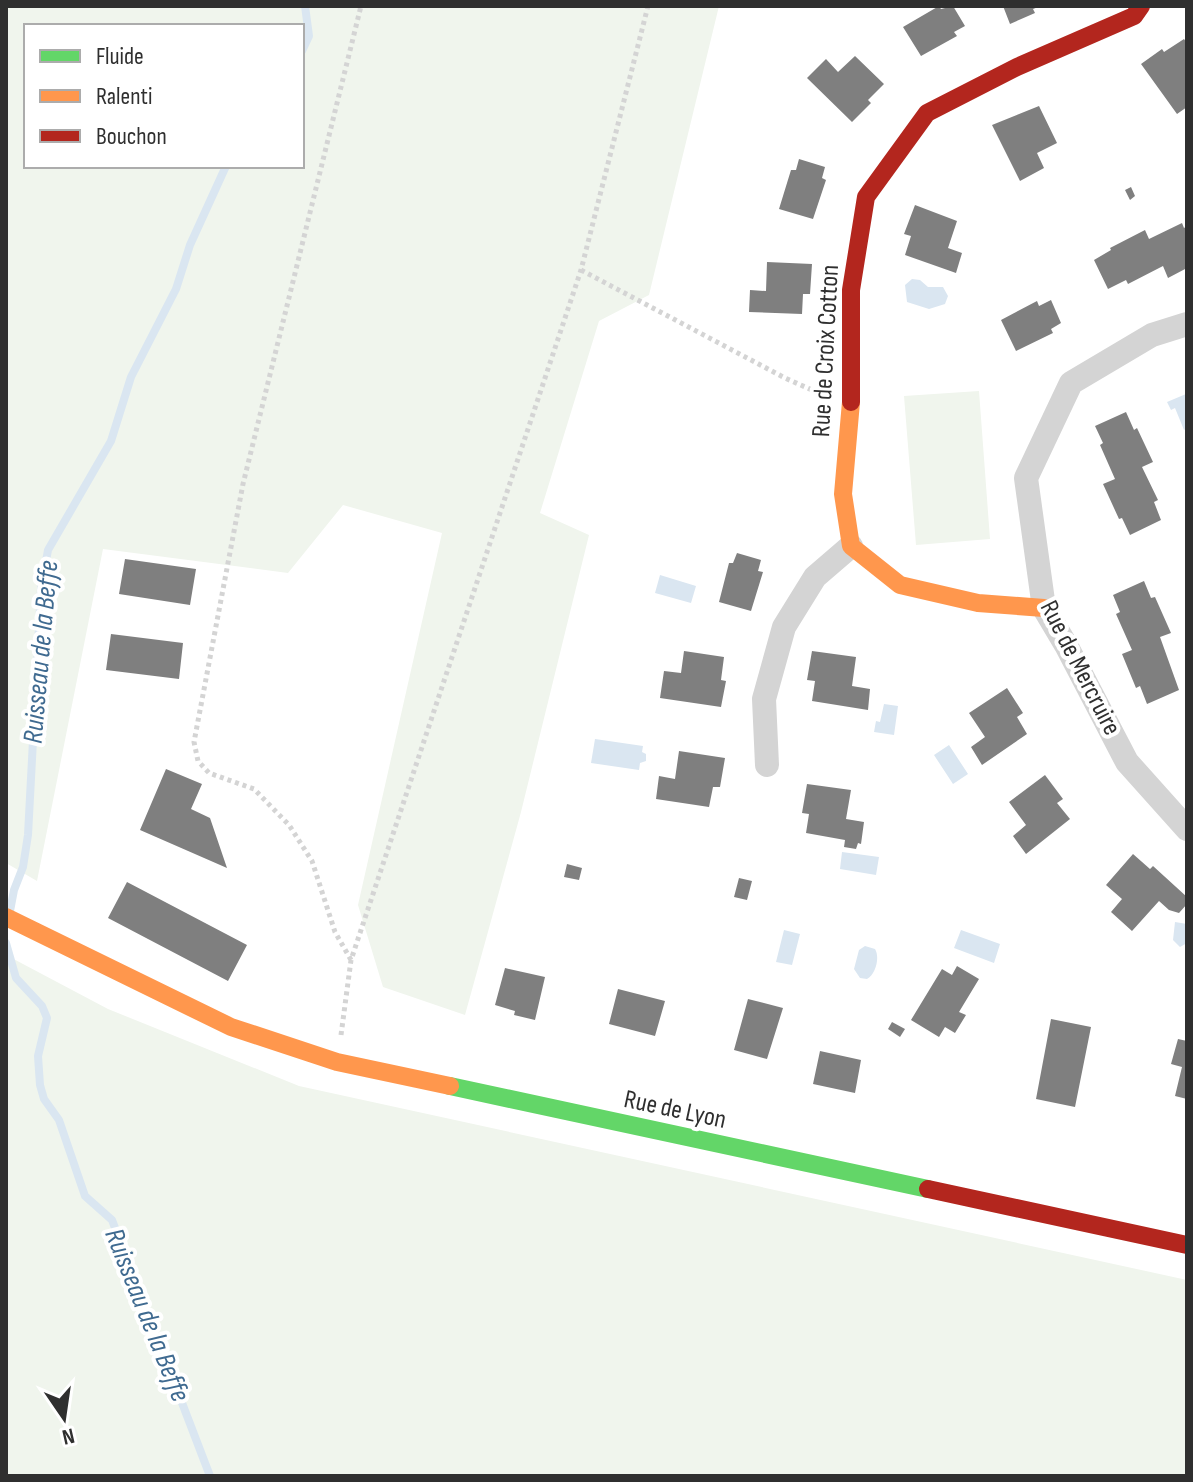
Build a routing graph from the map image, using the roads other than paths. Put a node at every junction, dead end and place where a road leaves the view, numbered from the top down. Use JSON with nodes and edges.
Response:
{"nodes":[{"id":1,"x":1141,"y":6,"type":"edge"},
{"id":2,"x":1187,"y":324,"type":"edge"},
{"id":3,"x":851,"y":546,"type":"junction"},
{"id":4,"x":1044,"y":608,"type":"junction"},
{"id":5,"x":767,"y":765,"type":"dead end"},
{"id":6,"x":1187,"y":829,"type":"edge"},
{"id":7,"x":6,"y":917,"type":"edge"},
{"id":8,"x":1187,"y":1245,"type":"edge"}],
"edges":[{"from":1,"to":3,"type":"street","name":"Rue de Croix Cotton"},
{"from":2,"to":4,"type":"street","name":"Rue de Mercruire"},
{"from":3,"to":4,"type":"street"},
{"from":3,"to":5,"type":"street"},
{"from":4,"to":6,"type":"street","name":"Rue de Mercruire"},
{"from":7,"to":8,"type":"street","name":"Rue de Lyon"}]}
